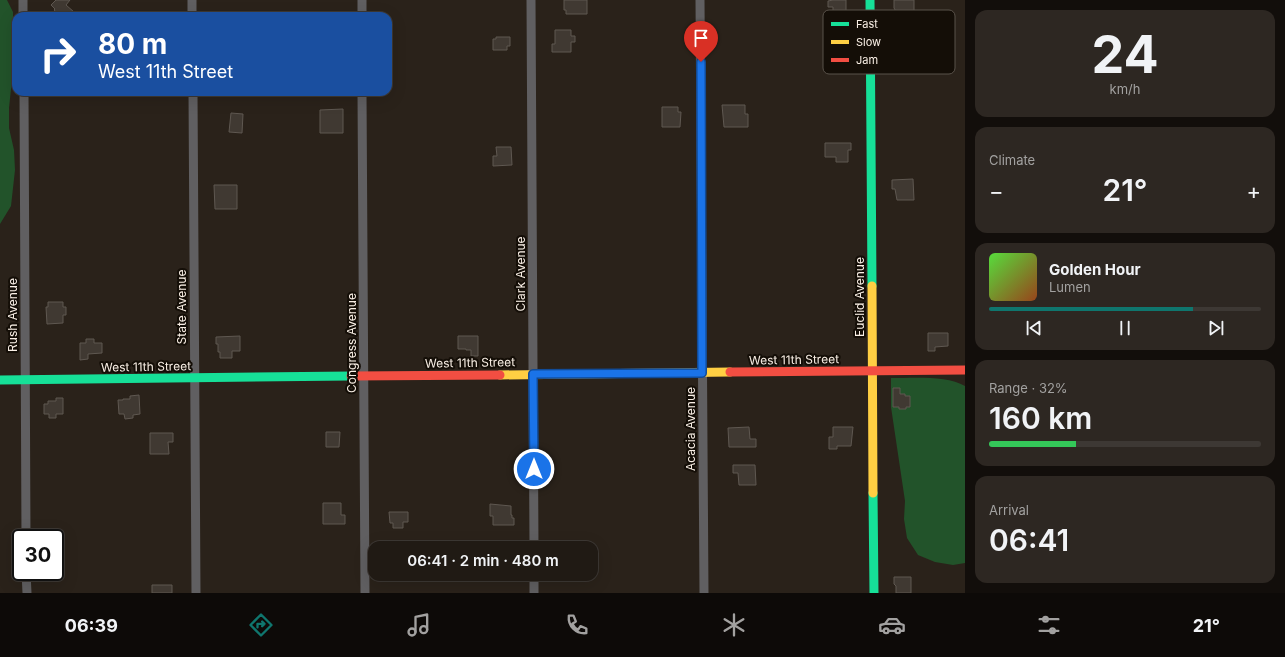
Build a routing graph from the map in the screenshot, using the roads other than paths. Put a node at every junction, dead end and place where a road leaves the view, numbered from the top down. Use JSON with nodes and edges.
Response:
{"nodes":[{"id":1,"x":23,"y":0,"type":"edge"},
{"id":2,"x":192,"y":0,"type":"edge"},
{"id":3,"x":362,"y":0,"type":"edge"},
{"id":4,"x":531,"y":0,"type":"edge"},
{"id":5,"x":700,"y":0,"type":"edge"},
{"id":6,"x":870,"y":0,"type":"edge"},
{"id":7,"x":870,"y":10,"type":"edge"},
{"id":8,"x":23,"y":12,"type":"edge"},
{"id":9,"x":192,"y":12,"type":"edge"},
{"id":10,"x":362,"y":12,"type":"edge"},
{"id":11,"x":870,"y":74,"type":"edge"},
{"id":12,"x":24,"y":96,"type":"edge"},
{"id":13,"x":193,"y":96,"type":"edge"},
{"id":14,"x":362,"y":96,"type":"edge"},
{"id":15,"x":965,"y":370,"type":"edge"},
{"id":16,"x":872,"y":371,"type":"junction"},
{"id":17,"x":702,"y":373,"type":"junction"},
{"id":18,"x":533,"y":374,"type":"junction"},
{"id":19,"x":364,"y":376,"type":"junction"},
{"id":20,"x":195,"y":378,"type":"junction"},
{"id":21,"x":0,"y":380,"type":"edge"},
{"id":22,"x":25,"y":380,"type":"junction"},
{"id":23,"x":26,"y":529,"type":"edge"},
{"id":24,"x":534,"y":541,"type":"edge"},
{"id":25,"x":26,"y":581,"type":"edge"},
{"id":26,"x":534,"y":581,"type":"edge"},
{"id":27,"x":27,"y":593,"type":"edge"},
{"id":28,"x":196,"y":593,"type":"edge"},
{"id":29,"x":365,"y":593,"type":"edge"},
{"id":30,"x":534,"y":593,"type":"edge"},
{"id":31,"x":704,"y":593,"type":"edge"},
{"id":32,"x":874,"y":593,"type":"edge"}],
"edges":[{"from":1,"to":8,"type":"street"},
{"from":2,"to":9,"type":"street"},
{"from":3,"to":10,"type":"street"},
{"from":4,"to":18,"type":"street","name":"Clark Avenue"},
{"from":5,"to":17,"type":"street","name":"Acacia Avenue"},
{"from":6,"to":7,"type":"street","name":"Euclid Avenue"},
{"from":11,"to":16,"type":"street","name":"Euclid Avenue"},
{"from":12,"to":22,"type":"street","name":"Rush Avenue"},
{"from":13,"to":20,"type":"street","name":"State Avenue"},
{"from":14,"to":19,"type":"street","name":"Congress Avenue"},
{"from":15,"to":16,"type":"street","name":"West 11th Street"},
{"from":16,"to":17,"type":"street","name":"West 11th Street"},
{"from":16,"to":32,"type":"street","name":"Euclid Avenue"},
{"from":17,"to":18,"type":"street","name":"West 11th Street"},
{"from":17,"to":31,"type":"street","name":"Acacia Avenue"},
{"from":18,"to":19,"type":"street","name":"West 11th Street"},
{"from":18,"to":24,"type":"street","name":"Clark Avenue"},
{"from":19,"to":20,"type":"street","name":"West 11th Street"},
{"from":19,"to":29,"type":"street","name":"Congress Avenue"},
{"from":20,"to":22,"type":"street","name":"West 11th Street"},
{"from":20,"to":28,"type":"street","name":"State Avenue"},
{"from":21,"to":22,"type":"street","name":"West 11th Street"},
{"from":22,"to":23,"type":"street","name":"Rush Avenue"},
{"from":25,"to":27,"type":"street"},
{"from":26,"to":30,"type":"street"}]}
